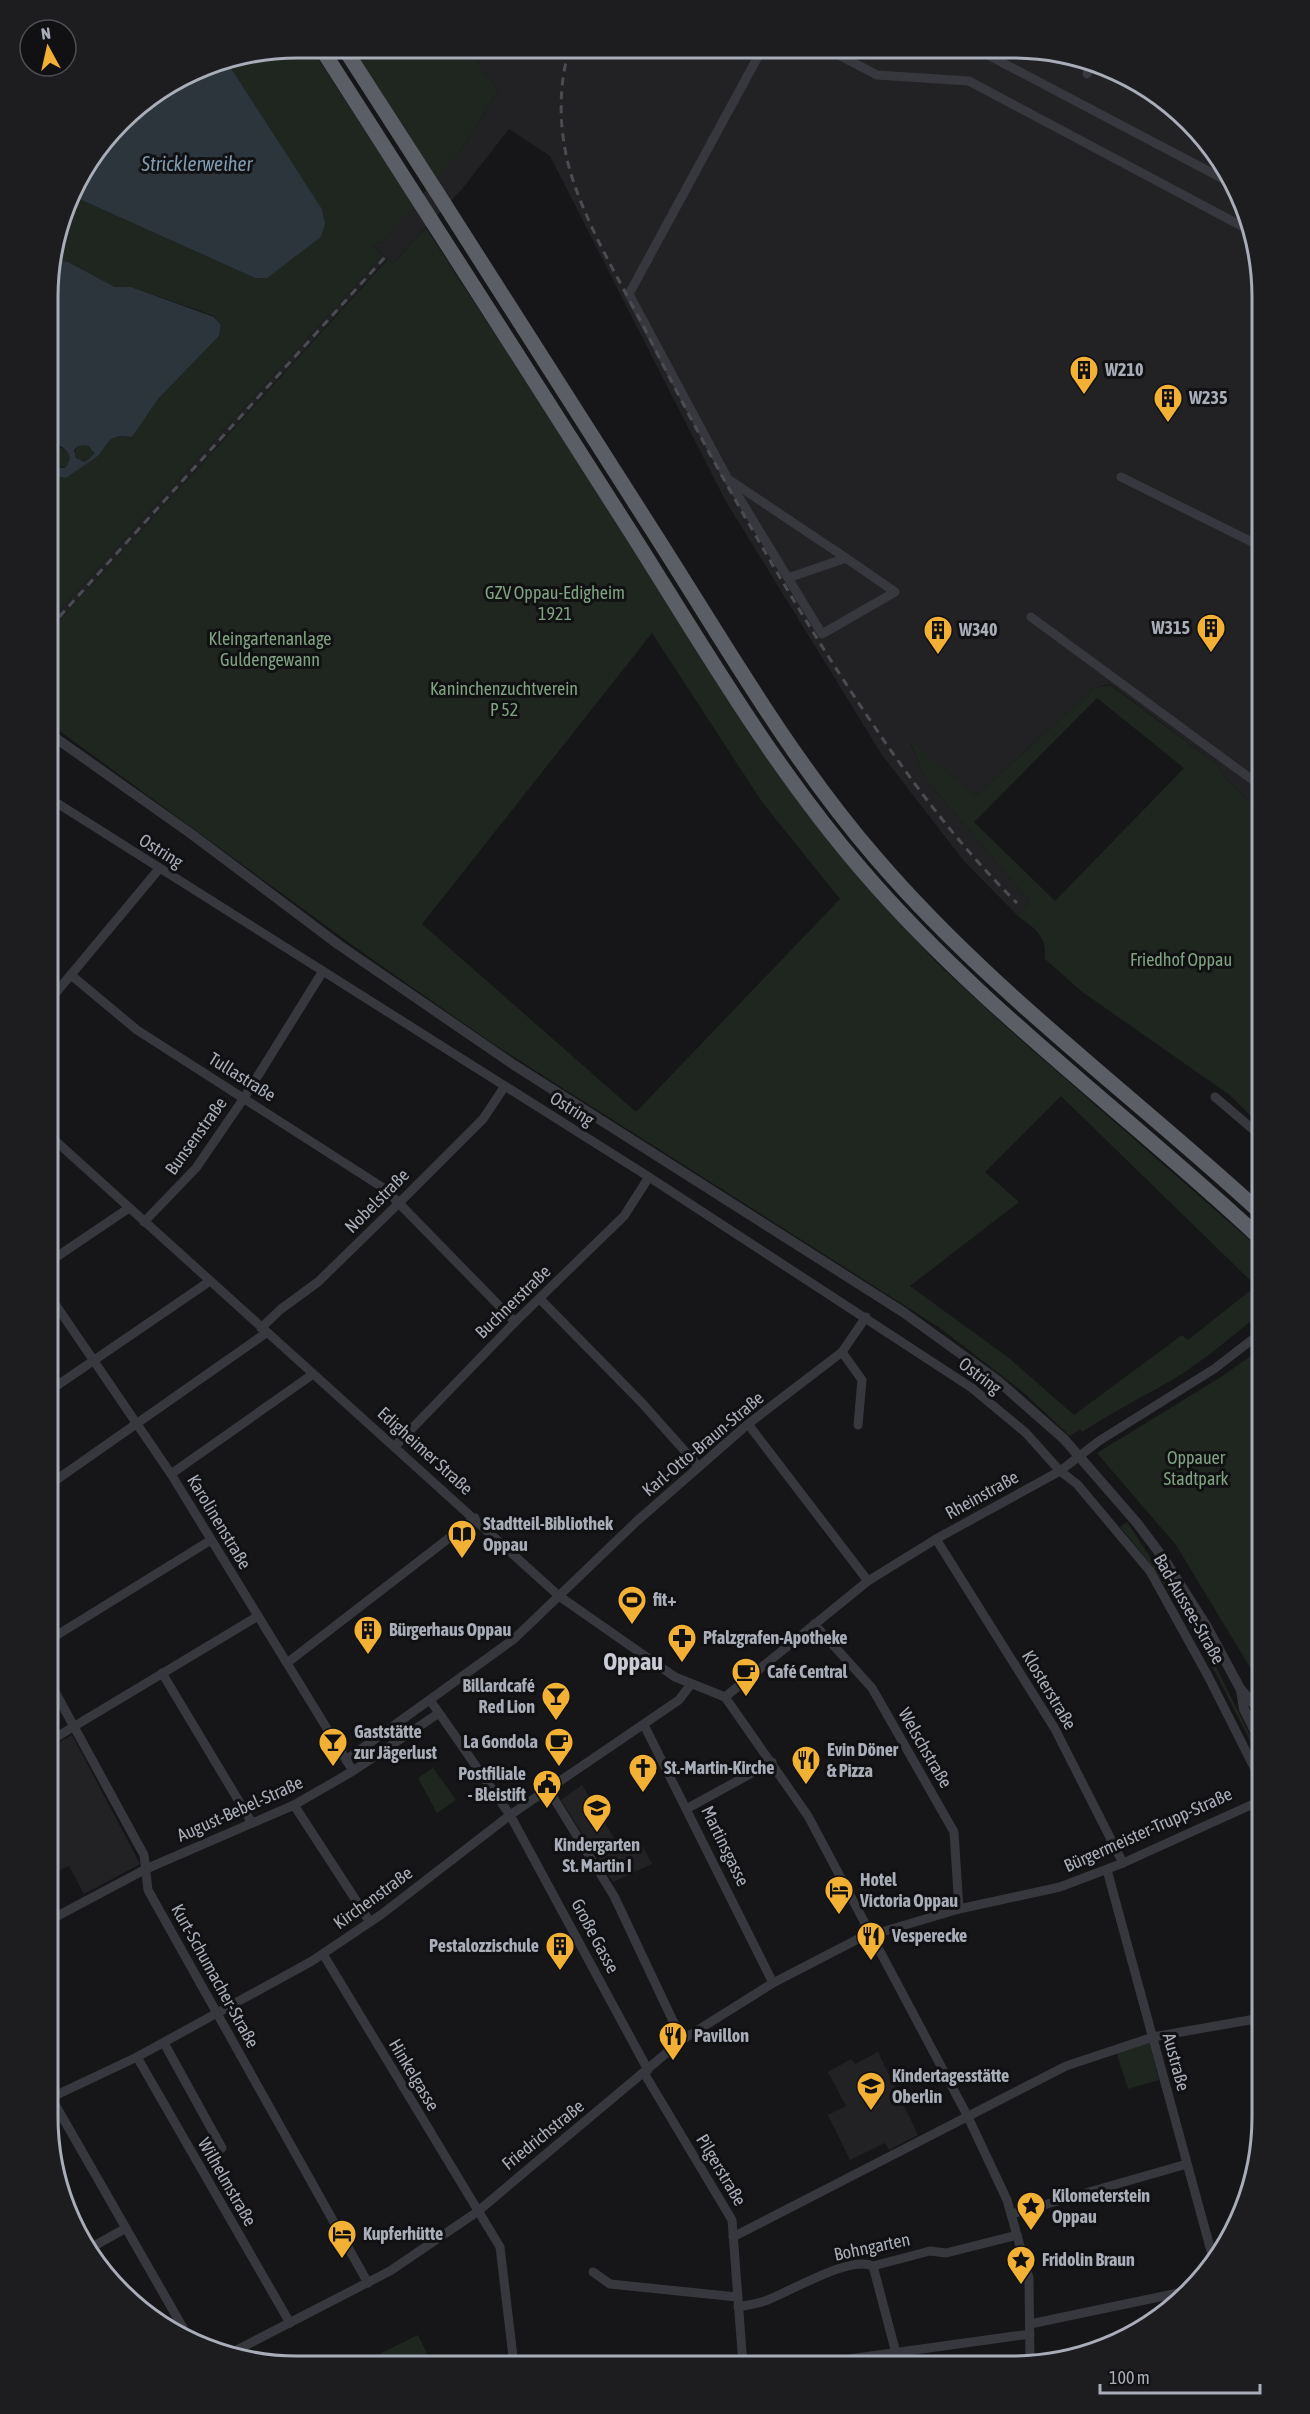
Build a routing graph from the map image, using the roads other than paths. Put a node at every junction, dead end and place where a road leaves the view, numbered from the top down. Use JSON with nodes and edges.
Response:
{"nodes":[{"id":1,"x":328,"y":59,"type":"edge"},
{"id":2,"x":351,"y":59,"type":"edge"},
{"id":3,"x":757,"y":59,"type":"edge"},
{"id":4,"x":846,"y":59,"type":"edge"},
{"id":5,"x":996,"y":59,"type":"edge"},
{"id":6,"x":1089,"y":71,"type":"edge"},
{"id":7,"x":1087,"y":74,"type":"dead end"},
{"id":8,"x":1219,"y":177,"type":"edge"},
{"id":9,"x":1240,"y":225,"type":"edge"},
{"id":10,"x":1121,"y":477,"type":"dead end"},
{"id":11,"x":728,"y":479,"type":"junction"},
{"id":12,"x":1252,"y":541,"type":"edge"},
{"id":13,"x":846,"y":558,"type":"junction"},
{"id":14,"x":788,"y":579,"type":"junction"},
{"id":15,"x":1031,"y":617,"type":"dead end"},
{"id":16,"x":58,"y":740,"type":"edge"},
{"id":17,"x":1252,"y":780,"type":"edge"},
{"id":18,"x":58,"y":803,"type":"edge"},
{"id":19,"x":159,"y":869,"type":"junction"},
{"id":20,"x":323,"y":972,"type":"junction"},
{"id":21,"x":71,"y":975,"type":"junction"},
{"id":22,"x":58,"y":990,"type":"edge"},
{"id":23,"x":505,"y":1086,"type":"junction"},
{"id":24,"x":1215,"y":1097,"type":"dead end"},
{"id":25,"x":244,"y":1098,"type":"junction"},
{"id":26,"x":1252,"y":1128,"type":"edge"},
{"id":27,"x":58,"y":1143,"type":"edge"},
{"id":28,"x":649,"y":1177,"type":"junction"},
{"id":29,"x":399,"y":1203,"type":"junction"},
{"id":30,"x":1252,"y":1205,"type":"edge"},
{"id":31,"x":129,"y":1208,"type":"junction"},
{"id":32,"x":144,"y":1222,"type":"junction"},
{"id":33,"x":1252,"y":1231,"type":"edge"},
{"id":34,"x":58,"y":1256,"type":"edge"},
{"id":35,"x":210,"y":1281,"type":"junction"},
{"id":36,"x":540,"y":1299,"type":"junction"},
{"id":37,"x":58,"y":1308,"type":"edge"},
{"id":38,"x":866,"y":1317,"type":"junction"},
{"id":39,"x":515,"y":1322,"type":"junction"},
{"id":40,"x":264,"y":1330,"type":"junction"},
{"id":41,"x":1252,"y":1340,"type":"edge"},
{"id":42,"x":842,"y":1352,"type":"junction"},
{"id":43,"x":93,"y":1361,"type":"junction"},
{"id":44,"x":313,"y":1374,"type":"junction"},
{"id":45,"x":58,"y":1385,"type":"edge"},
{"id":46,"x":136,"y":1423,"type":"junction"},
{"id":47,"x":748,"y":1424,"type":"junction"},
{"id":48,"x":858,"y":1425,"type":"dead end"},
{"id":49,"x":395,"y":1446,"type":"junction"},
{"id":50,"x":1080,"y":1456,"type":"junction"},
{"id":51,"x":699,"y":1467,"type":"junction"},
{"id":52,"x":1060,"y":1471,"type":"junction"},
{"id":53,"x":171,"y":1474,"type":"junction"},
{"id":54,"x":58,"y":1479,"type":"edge"},
{"id":55,"x":475,"y":1518,"type":"junction"},
{"id":56,"x":936,"y":1539,"type":"junction"},
{"id":57,"x":211,"y":1540,"type":"junction"},
{"id":58,"x":868,"y":1581,"type":"junction"},
{"id":59,"x":560,"y":1596,"type":"junction"},
{"id":60,"x":258,"y":1616,"type":"junction"},
{"id":61,"x":814,"y":1624,"type":"junction"},
{"id":62,"x":58,"y":1634,"type":"edge"},
{"id":63,"x":287,"y":1663,"type":"junction"},
{"id":64,"x":162,"y":1674,"type":"junction"},
{"id":65,"x":691,"y":1684,"type":"junction"},
{"id":66,"x":1241,"y":1690,"type":"junction"},
{"id":67,"x":58,"y":1697,"type":"edge"},
{"id":68,"x":725,"y":1697,"type":"junction"},
{"id":69,"x":430,"y":1700,"type":"junction"},
{"id":70,"x":1252,"y":1702,"type":"edge"},
{"id":71,"x":439,"y":1713,"type":"junction"},
{"id":72,"x":644,"y":1725,"type":"junction"},
{"id":73,"x":1252,"y":1725,"type":"edge"},
{"id":74,"x":75,"y":1727,"type":"junction"},
{"id":75,"x":58,"y":1736,"type":"edge"},
{"id":76,"x":346,"y":1760,"type":"junction"},
{"id":77,"x":772,"y":1762,"type":"junction"},
{"id":78,"x":1252,"y":1763,"type":"edge"},
{"id":79,"x":353,"y":1772,"type":"junction"},
{"id":80,"x":548,"y":1789,"type":"junction"},
{"id":81,"x":294,"y":1805,"type":"junction"},
{"id":82,"x":1252,"y":1805,"type":"edge"},
{"id":83,"x":688,"y":1808,"type":"junction"},
{"id":84,"x":510,"y":1815,"type":"junction"},
{"id":85,"x":252,"y":1823,"type":"junction"},
{"id":86,"x":1123,"y":1863,"type":"junction"},
{"id":87,"x":146,"y":1869,"type":"junction"},
{"id":88,"x":1107,"y":1870,"type":"junction"},
{"id":89,"x":959,"y":1909,"type":"junction"},
{"id":90,"x":58,"y":1917,"type":"edge"},
{"id":91,"x":370,"y":1922,"type":"junction"},
{"id":92,"x":873,"y":1934,"type":"junction"},
{"id":93,"x":323,"y":1954,"type":"junction"},
{"id":94,"x":773,"y":1983,"type":"junction"},
{"id":95,"x":216,"y":2013,"type":"junction"},
{"id":96,"x":1252,"y":2020,"type":"edge"},
{"id":97,"x":1153,"y":2037,"type":"junction"},
{"id":98,"x":682,"y":2040,"type":"junction"},
{"id":99,"x":164,"y":2043,"type":"junction"},
{"id":100,"x":137,"y":2057,"type":"junction"},
{"id":101,"x":646,"y":2072,"type":"junction"},
{"id":102,"x":58,"y":2092,"type":"edge"},
{"id":103,"x":58,"y":2111,"type":"edge"},
{"id":104,"x":967,"y":2115,"type":"junction"},
{"id":105,"x":222,"y":2148,"type":"dead end"},
{"id":106,"x":1187,"y":2164,"type":"junction"},
{"id":107,"x":477,"y":2212,"type":"junction"},
{"id":108,"x":1012,"y":2214,"type":"junction"},
{"id":109,"x":126,"y":2228,"type":"junction"},
{"id":110,"x":1017,"y":2235,"type":"junction"},
{"id":111,"x":733,"y":2237,"type":"junction"},
{"id":112,"x":96,"y":2245,"type":"edge"},
{"id":113,"x":1211,"y":2250,"type":"edge"},
{"id":114,"x":873,"y":2266,"type":"junction"},
{"id":115,"x":593,"y":2272,"type":"dead end"},
{"id":116,"x":368,"y":2283,"type":"junction"},
{"id":117,"x":1172,"y":2294,"type":"edge"},
{"id":118,"x":737,"y":2297,"type":"junction"},
{"id":119,"x":738,"y":2307,"type":"junction"},
{"id":120,"x":290,"y":2323,"type":"junction"},
{"id":121,"x":1030,"y":2324,"type":"junction"},
{"id":122,"x":181,"y":2325,"type":"edge"},
{"id":123,"x":1030,"y":2334,"type":"junction"},
{"id":124,"x":240,"y":2348,"type":"edge"},
{"id":125,"x":896,"y":2353,"type":"junction"},
{"id":126,"x":1030,"y":2355,"type":"edge"},
{"id":127,"x":513,"y":2356,"type":"edge"},
{"id":128,"x":742,"y":2356,"type":"edge"},
{"id":129,"x":874,"y":2356,"type":"edge"}],
"edges":[{"from":1,"to":33,"type":"highway"},
{"from":2,"to":30,"type":"highway"},
{"from":3,"to":11,"type":"street"},
{"from":4,"to":9,"type":"street"},
{"from":5,"to":8,"type":"street"},
{"from":6,"to":7,"type":"street"},
{"from":10,"to":12,"type":"street"},
{"from":11,"to":13,"type":"street"},
{"from":11,"to":14,"type":"street"},
{"from":13,"to":14,"type":"street"},
{"from":13,"to":14,"type":"street"},
{"from":15,"to":17,"type":"street"},
{"from":16,"to":50,"type":"street"},
{"from":18,"to":19,"type":"street","name":"Ostring"},
{"from":19,"to":20,"type":"street","name":"Ostring"},
{"from":19,"to":21,"type":"street"},
{"from":20,"to":23,"type":"street","name":"Ostring"},
{"from":20,"to":25,"type":"street","name":"Bunsenstraße"},
{"from":21,"to":22,"type":"street"},
{"from":21,"to":25,"type":"street","name":"Tullastraße"},
{"from":23,"to":28,"type":"street","name":"Ostring"},
{"from":23,"to":29,"type":"street","name":"Nobelstraße"},
{"from":24,"to":26,"type":"street"},
{"from":25,"to":29,"type":"street","name":"Tullastraße"},
{"from":25,"to":32,"type":"street","name":"Bunsenstraße"},
{"from":27,"to":31,"type":"street","name":"Edigheimer Straße"},
{"from":28,"to":36,"type":"street","name":"Buchnerstraße"},
{"from":28,"to":38,"type":"street","name":"Ostring"},
{"from":29,"to":39,"type":"street","name":"Tullastraße"},
{"from":29,"to":40,"type":"street","name":"Nobelstraße"},
{"from":31,"to":32,"type":"street","name":"Edigheimer Straße"},
{"from":31,"to":34,"type":"street"},
{"from":32,"to":35,"type":"street","name":"Edigheimer Straße"},
{"from":35,"to":40,"type":"street","name":"Edigheimer Straße"},
{"from":35,"to":43,"type":"street"},
{"from":36,"to":39,"type":"street","name":"Buchnerstraße"},
{"from":36,"to":51,"type":"street"},
{"from":37,"to":43,"type":"street","name":"Karolinenstraße"},
{"from":38,"to":42,"type":"street","name":"Karl-Otto-Braun-Straße"},
{"from":38,"to":52,"type":"street","name":"Ostring"},
{"from":39,"to":49,"type":"street","name":"Buchnerstraße"},
{"from":40,"to":44,"type":"street","name":"Edigheimer Straße"},
{"from":40,"to":46,"type":"street","name":"Nobelstraße"},
{"from":41,"to":50,"type":"street","name":"Rheinstraße"},
{"from":42,"to":47,"type":"street","name":"Karl-Otto-Braun-Straße"},
{"from":42,"to":48,"type":"street"},
{"from":43,"to":45,"type":"street"},
{"from":43,"to":46,"type":"street","name":"Karolinenstraße"},
{"from":44,"to":49,"type":"street","name":"Edigheimer Straße"},
{"from":44,"to":53,"type":"street"},
{"from":46,"to":53,"type":"street","name":"Karolinenstraße"},
{"from":46,"to":54,"type":"street","name":"Nobelstraße"},
{"from":47,"to":51,"type":"street","name":"Karl-Otto-Braun-Straße"},
{"from":47,"to":58,"type":"street"},
{"from":49,"to":55,"type":"street","name":"Edigheimer Straße"},
{"from":50,"to":52,"type":"street","name":"Rheinstraße"},
{"from":50,"to":66,"type":"street"},
{"from":51,"to":59,"type":"street","name":"Karl-Otto-Braun-Straße"},
{"from":52,"to":56,"type":"street","name":"Rheinstraße"},
{"from":52,"to":78,"type":"street","name":"Bad-Aussee-Straße"},
{"from":53,"to":57,"type":"street","name":"Karolinenstraße"},
{"from":55,"to":59,"type":"street","name":"Edigheimer Straße"},
{"from":55,"to":63,"type":"street"},
{"from":56,"to":58,"type":"street","name":"Rheinstraße"},
{"from":56,"to":86,"type":"street","name":"Klosterstraße"},
{"from":57,"to":60,"type":"street","name":"Karolinenstraße"},
{"from":57,"to":62,"type":"street"},
{"from":58,"to":61,"type":"street","name":"Rheinstraße"},
{"from":59,"to":65,"type":"street","name":"Edigheimer Straße"},
{"from":59,"to":69,"type":"street"},
{"from":60,"to":63,"type":"street","name":"Karolinenstraße"},
{"from":60,"to":64,"type":"street"},
{"from":61,"to":68,"type":"street","name":"Rheinstraße"},
{"from":61,"to":89,"type":"street","name":"Welschstraße"},
{"from":63,"to":76,"type":"street","name":"Karolinenstraße"},
{"from":64,"to":74,"type":"street"},
{"from":64,"to":85,"type":"street"},
{"from":65,"to":68,"type":"street","name":"Edigheimer Straße"},
{"from":65,"to":72,"type":"street","name":"Kirchenstraße"},
{"from":66,"to":70,"type":"street"},
{"from":66,"to":73,"type":"street"},
{"from":67,"to":74,"type":"street","name":"Kurt-Schumacher-Straße"},
{"from":68,"to":77,"type":"street"},
{"from":69,"to":71,"type":"street","name":"Große Gasse"},
{"from":69,"to":76,"type":"street"},
{"from":71,"to":79,"type":"street","name":"August-Bebel-Straße"},
{"from":71,"to":84,"type":"street","name":"Große Gasse"},
{"from":72,"to":80,"type":"street","name":"Kirchenstraße"},
{"from":72,"to":83,"type":"street","name":"Martinsgasse"},
{"from":74,"to":75,"type":"street"},
{"from":74,"to":87,"type":"street","name":"Kurt-Schumacher-Straße"},
{"from":76,"to":79,"type":"street","name":"Karolinenstraße"},
{"from":77,"to":83,"type":"street"},
{"from":77,"to":92,"type":"street"},
{"from":79,"to":81,"type":"street","name":"August-Bebel-Straße"},
{"from":80,"to":84,"type":"street","name":"Kirchenstraße"},
{"from":80,"to":98,"type":"street"},
{"from":81,"to":85,"type":"street","name":"August-Bebel-Straße"},
{"from":81,"to":91,"type":"street"},
{"from":82,"to":86,"type":"street","name":"Bürgermeister-Trupp-Straße"},
{"from":83,"to":94,"type":"street","name":"Martinsgasse"},
{"from":84,"to":91,"type":"street","name":"Kirchenstraße"},
{"from":84,"to":101,"type":"street","name":"Große Gasse"},
{"from":85,"to":87,"type":"street","name":"August-Bebel-Straße"},
{"from":86,"to":88,"type":"street","name":"Bürgermeister-Trupp-Straße"},
{"from":87,"to":90,"type":"street","name":"August-Bebel-Straße"},
{"from":87,"to":95,"type":"street","name":"Kurt-Schumacher-Straße"},
{"from":88,"to":89,"type":"street","name":"Bürgermeister-Trupp-Straße"},
{"from":88,"to":97,"type":"street","name":"Austraße"},
{"from":89,"to":92,"type":"street","name":"Bürgermeister-Trupp-Straße"},
{"from":91,"to":93,"type":"street","name":"Kirchenstraße"},
{"from":92,"to":94,"type":"street","name":"Friedrichstraße"},
{"from":92,"to":104,"type":"street"},
{"from":93,"to":95,"type":"street","name":"Kirchenstraße"},
{"from":93,"to":107,"type":"street","name":"Hinkelgasse"},
{"from":94,"to":98,"type":"street","name":"Friedrichstraße"},
{"from":95,"to":99,"type":"street","name":"Kirchenstraße"},
{"from":95,"to":116,"type":"street","name":"Kurt-Schumacher-Straße"},
{"from":96,"to":97,"type":"street"},
{"from":97,"to":104,"type":"street"},
{"from":97,"to":106,"type":"street","name":"Austraße"},
{"from":98,"to":101,"type":"street","name":"Friedrichstraße"},
{"from":99,"to":100,"type":"street","name":"Kirchenstraße"},
{"from":99,"to":105,"type":"street"},
{"from":100,"to":102,"type":"street","name":"Kirchenstraße"},
{"from":100,"to":120,"type":"street","name":"Wilhelmstraße"},
{"from":101,"to":107,"type":"street","name":"Friedrichstraße"},
{"from":101,"to":111,"type":"street","name":"Pilgerstraße"},
{"from":103,"to":109,"type":"street"},
{"from":104,"to":108,"type":"street"},
{"from":104,"to":111,"type":"street"},
{"from":106,"to":108,"type":"street"},
{"from":106,"to":113,"type":"street","name":"Austraße"},
{"from":107,"to":116,"type":"street","name":"Friedrichstraße"},
{"from":107,"to":127,"type":"street","name":"Hinkelgasse"},
{"from":108,"to":110,"type":"street"},
{"from":109,"to":112,"type":"street"},
{"from":109,"to":122,"type":"street"},
{"from":110,"to":114,"type":"street","name":"Bohngarten"},
{"from":110,"to":121,"type":"street"},
{"from":111,"to":118,"type":"street","name":"Pilgerstraße"},
{"from":114,"to":119,"type":"street","name":"Bohngarten"},
{"from":114,"to":125,"type":"street"},
{"from":115,"to":118,"type":"street"},
{"from":116,"to":120,"type":"street","name":"Friedrichstraße"},
{"from":117,"to":121,"type":"street"},
{"from":118,"to":119,"type":"street","name":"Pilgerstraße"},
{"from":119,"to":128,"type":"street","name":"Pilgerstraße"},
{"from":120,"to":124,"type":"street","name":"Friedrichstraße"},
{"from":121,"to":123,"type":"street"},
{"from":123,"to":125,"type":"street"},
{"from":123,"to":126,"type":"street"},
{"from":125,"to":129,"type":"street"}]}
